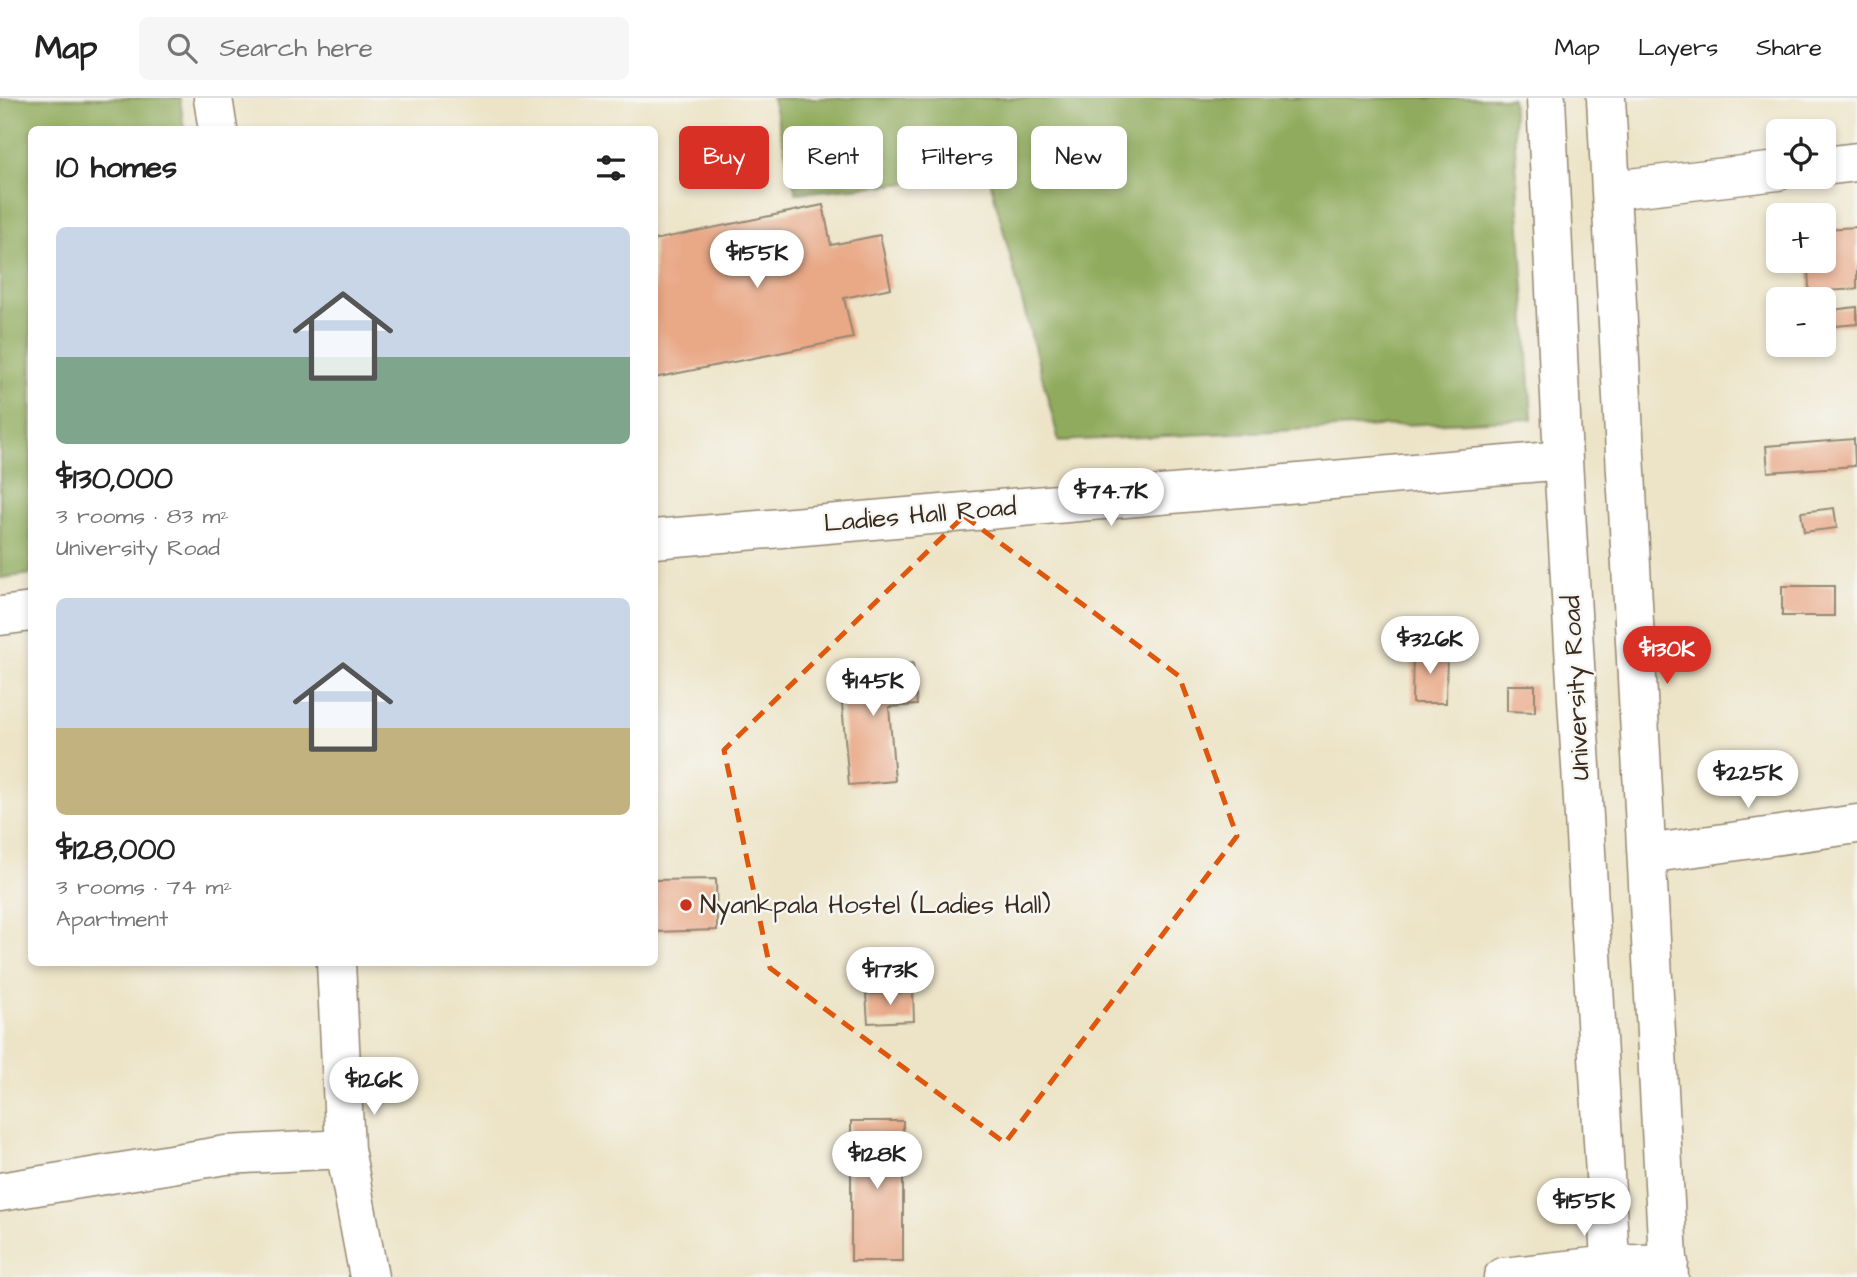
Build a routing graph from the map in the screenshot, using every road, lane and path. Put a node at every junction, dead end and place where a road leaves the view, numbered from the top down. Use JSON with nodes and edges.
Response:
{"nodes":[{"id":1,"x":214,"y":98,"type":"edge"},
{"id":2,"x":1546,"y":98,"type":"edge"},
{"id":3,"x":1606,"y":98,"type":"edge"},
{"id":4,"x":218,"y":126,"type":"edge"},
{"id":5,"x":1857,"y":162,"type":"edge"},
{"id":6,"x":1836,"y":165,"type":"edge"},
{"id":7,"x":1766,"y":172,"type":"edge"},
{"id":8,"x":1612,"y":190,"type":"junction"},
{"id":9,"x":1563,"y":460,"type":"junction"},
{"id":10,"x":658,"y":539,"type":"edge"},
{"id":11,"x":28,"y":612,"type":"edge"},
{"id":12,"x":0,"y":616,"type":"edge"},
{"id":13,"x":1857,"y":824,"type":"edge"},
{"id":14,"x":1647,"y":854,"type":"junction"},
{"id":15,"x":336,"y":966,"type":"edge"},
{"id":16,"x":345,"y":1149,"type":"junction"},
{"id":17,"x":0,"y":1192,"type":"edge"},
{"id":18,"x":1669,"y":1270,"type":"edge"},
{"id":19,"x":1610,"y":1271,"type":"edge"},
{"id":20,"x":369,"y":1277,"type":"edge"},
{"id":21,"x":1503,"y":1277,"type":"edge"}],
"edges":[{"from":1,"to":4,"type":"street"},
{"from":2,"to":9,"type":"street","name":"University Road"},
{"from":3,"to":8,"type":"street"},
{"from":5,"to":6,"type":"street"},
{"from":7,"to":8,"type":"street"},
{"from":8,"to":14,"type":"street"},
{"from":9,"to":10,"type":"street","name":"Ladies Hall Road"},
{"from":9,"to":19,"type":"street","name":"University Road"},
{"from":11,"to":12,"type":"street"},
{"from":13,"to":14,"type":"street"},
{"from":14,"to":18,"type":"street"},
{"from":15,"to":16,"type":"street"},
{"from":16,"to":17,"type":"street"},
{"from":16,"to":20,"type":"street"},
{"from":18,"to":19,"type":"street"},
{"from":19,"to":21,"type":"street"}]}
